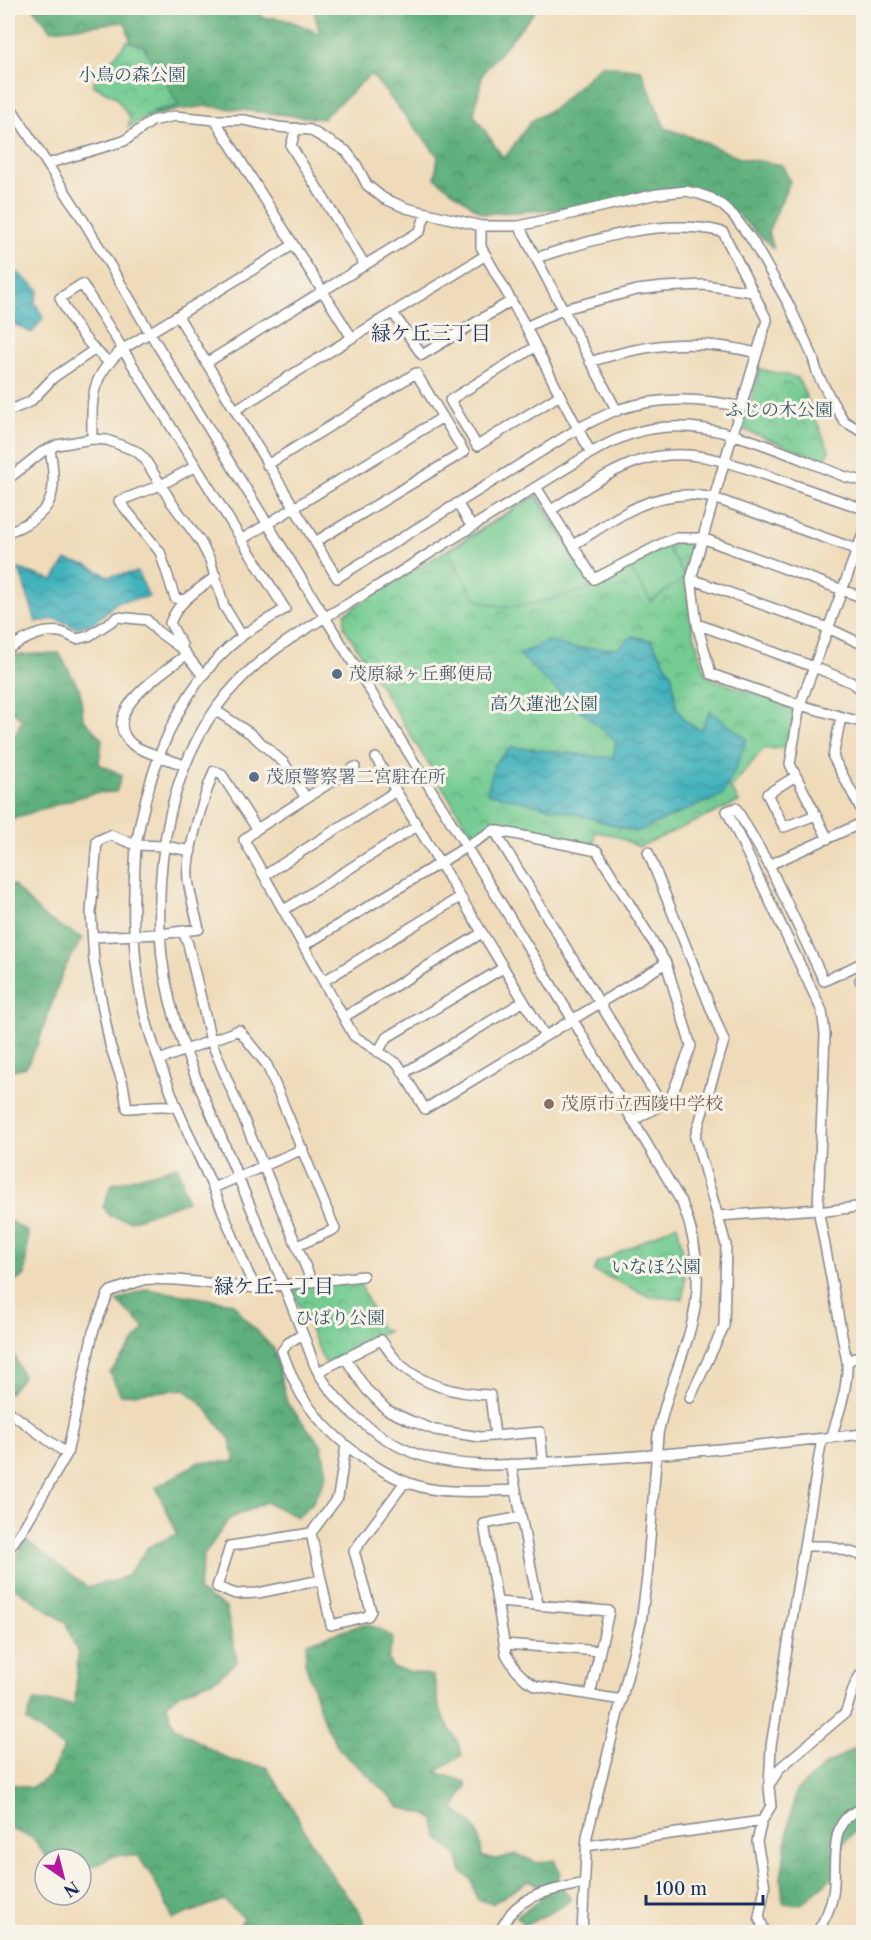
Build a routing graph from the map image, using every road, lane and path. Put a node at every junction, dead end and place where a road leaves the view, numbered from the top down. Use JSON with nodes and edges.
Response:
{"nodes":[{"id":1,"x":8,"y":103,"type":"edge"},
{"id":2,"x":214,"y":120,"type":"junction"},
{"id":3,"x":296,"y":128,"type":"junction"},
{"id":4,"x":47,"y":164,"type":"junction"},
{"id":5,"x":426,"y":213,"type":"junction"},
{"id":6,"x":481,"y":226,"type":"junction"},
{"id":7,"x":519,"y":226,"type":"junction"},
{"id":8,"x":293,"y":244,"type":"junction"},
{"id":9,"x":486,"y":255,"type":"junction"},
{"id":10,"x":536,"y":258,"type":"junction"},
{"id":11,"x":365,"y":265,"type":"junction"},
{"id":12,"x":323,"y":292,"type":"junction"},
{"id":13,"x":753,"y":292,"type":"junction"},
{"id":14,"x":511,"y":301,"type":"junction"},
{"id":15,"x":564,"y":309,"type":"junction"},
{"id":16,"x":393,"y":313,"type":"junction"},
{"id":17,"x":178,"y":316,"type":"junction"},
{"id":18,"x":526,"y":327,"type":"junction"},
{"id":19,"x":150,"y":333,"type":"junction"},
{"id":20,"x":352,"y":338,"type":"junction"},
{"id":21,"x":535,"y":347,"type":"junction"},
{"id":22,"x":123,"y":349,"type":"junction"},
{"id":23,"x":94,"y":350,"type":"junction"},
{"id":24,"x":757,"y":353,"type":"junction"},
{"id":25,"x":109,"y":362,"type":"junction"},
{"id":26,"x":590,"y":362,"type":"junction"},
{"id":27,"x":206,"y":363,"type":"junction"},
{"id":28,"x":560,"y":395,"type":"junction"},
{"id":29,"x":742,"y":407,"type":"junction"},
{"id":30,"x":235,"y":410,"type":"junction"},
{"id":31,"x":8,"y":411,"type":"edge"},
{"id":32,"x":617,"y":411,"type":"junction"},
{"id":33,"x":443,"y":417,"type":"junction"},
{"id":34,"x":579,"y":428,"type":"junction"},
{"id":35,"x":864,"y":433,"type":"edge"},
{"id":36,"x":733,"y":434,"type":"junction"},
{"id":37,"x":92,"y":439,"type":"junction"},
{"id":38,"x":50,"y":449,"type":"junction"},
{"id":39,"x":591,"y":453,"type":"junction"},
{"id":40,"x":724,"y":460,"type":"junction"},
{"id":41,"x":267,"y":465,"type":"junction"},
{"id":42,"x":196,"y":466,"type":"junction"},
{"id":43,"x":8,"y":479,"type":"edge"},
{"id":44,"x":864,"y":481,"type":"edge"},
{"id":45,"x":161,"y":484,"type":"junction"},
{"id":46,"x":536,"y":487,"type":"junction"},
{"id":47,"x":714,"y":498,"type":"junction"},
{"id":48,"x":457,"y":503,"type":"junction"},
{"id":49,"x":294,"y":508,"type":"junction"},
{"id":50,"x":864,"y":509,"type":"edge"},
{"id":51,"x":551,"y":510,"type":"junction"},
{"id":52,"x":268,"y":524,"type":"junction"},
{"id":53,"x":472,"y":527,"type":"junction"},
{"id":54,"x":864,"y":531,"type":"edge"},
{"id":55,"x":8,"y":532,"type":"edge"},
{"id":56,"x":702,"y":538,"type":"junction"},
{"id":57,"x":242,"y":540,"type":"junction"},
{"id":58,"x":315,"y":542,"type":"junction"},
{"id":59,"x":573,"y":545,"type":"junction"},
{"id":60,"x":860,"y":551,"type":"edge"},
{"id":61,"x":216,"y":576,"type":"junction"},
{"id":62,"x":691,"y":579,"type":"junction"},
{"id":63,"x":842,"y":589,"type":"junction"},
{"id":64,"x":864,"y":598,"type":"edge"},
{"id":65,"x":184,"y":600,"type":"junction"},
{"id":66,"x":326,"y":617,"type":"junction"},
{"id":67,"x":697,"y":624,"type":"junction"},
{"id":68,"x":828,"y":628,"type":"junction"},
{"id":69,"x":242,"y":636,"type":"junction"},
{"id":70,"x":864,"y":645,"type":"edge"},
{"id":71,"x":8,"y":648,"type":"edge"},
{"id":72,"x":184,"y":652,"type":"junction"},
{"id":73,"x":814,"y":667,"type":"junction"},
{"id":74,"x":203,"y":676,"type":"junction"},
{"id":75,"x":864,"y":692,"type":"edge"},
{"id":76,"x":800,"y":705,"type":"junction"},
{"id":77,"x":215,"y":710,"type":"junction"},
{"id":78,"x":841,"y":717,"type":"junction"},
{"id":79,"x":864,"y":723,"type":"edge"},
{"id":80,"x":159,"y":755,"type":"junction"},
{"id":81,"x":376,"y":758,"type":"dead end"},
{"id":82,"x":184,"y":765,"type":"junction"},
{"id":83,"x":355,"y":767,"type":"dead end"},
{"id":84,"x":796,"y":776,"type":"junction"},
{"id":85,"x":396,"y":791,"type":"junction"},
{"id":86,"x":306,"y":798,"type":"junction"},
{"id":87,"x":816,"y":814,"type":"junction"},
{"id":88,"x":864,"y":815,"type":"edge"},
{"id":89,"x":864,"y":822,"type":"edge"},
{"id":90,"x":417,"y":826,"type":"junction"},
{"id":91,"x":257,"y":829,"type":"junction"},
{"id":92,"x":494,"y":830,"type":"junction"},
{"id":93,"x":828,"y":839,"type":"junction"},
{"id":94,"x":136,"y":845,"type":"junction"},
{"id":95,"x":164,"y":846,"type":"junction"},
{"id":96,"x":467,"y":846,"type":"junction"},
{"id":97,"x":191,"y":850,"type":"junction"},
{"id":98,"x":648,"y":852,"type":"dead end"},
{"id":99,"x":441,"y":863,"type":"junction"},
{"id":100,"x":769,"y":865,"type":"junction"},
{"id":101,"x":265,"y":875,"type":"junction"},
{"id":102,"x":460,"y":897,"type":"junction"},
{"id":103,"x":284,"y":910,"type":"junction"},
{"id":104,"x":183,"y":932,"type":"junction"},
{"id":105,"x":482,"y":933,"type":"junction"},
{"id":106,"x":134,"y":934,"type":"junction"},
{"id":107,"x":160,"y":934,"type":"junction"},
{"id":108,"x":93,"y":937,"type":"junction"},
{"id":109,"x":305,"y":945,"type":"junction"},
{"id":110,"x":864,"y":962,"type":"edge"},
{"id":111,"x":666,"y":963,"type":"junction"},
{"id":112,"x":503,"y":968,"type":"junction"},
{"id":113,"x":864,"y":979,"type":"edge"},
{"id":114,"x":324,"y":981,"type":"junction"},
{"id":115,"x":864,"y":987,"type":"edge"},
{"id":116,"x":524,"y":1001,"type":"junction"},
{"id":117,"x":600,"y":1004,"type":"junction"},
{"id":118,"x":344,"y":1017,"type":"junction"},
{"id":119,"x":573,"y":1020,"type":"junction"},
{"id":120,"x":545,"y":1036,"type":"junction"},
{"id":121,"x":211,"y":1041,"type":"junction"},
{"id":122,"x":184,"y":1051,"type":"junction"},
{"id":123,"x":378,"y":1052,"type":"junction"},
{"id":124,"x":159,"y":1060,"type":"junction"},
{"id":125,"x":404,"y":1073,"type":"junction"},
{"id":126,"x":662,"y":1105,"type":"junction"},
{"id":127,"x":177,"y":1108,"type":"junction"},
{"id":128,"x":634,"y":1120,"type":"junction"},
{"id":129,"x":303,"y":1149,"type":"junction"},
{"id":130,"x":263,"y":1166,"type":"junction"},
{"id":131,"x":238,"y":1177,"type":"junction"},
{"id":132,"x":213,"y":1188,"type":"junction"},
{"id":133,"x":864,"y":1206,"type":"edge"},
{"id":134,"x":818,"y":1210,"type":"junction"},
{"id":135,"x":718,"y":1216,"type":"junction"},
{"id":136,"x":297,"y":1246,"type":"junction"},
{"id":137,"x":363,"y":1276,"type":"dead end"},
{"id":138,"x":312,"y":1282,"type":"junction"},
{"id":139,"x":284,"y":1284,"type":"junction"},
{"id":140,"x":256,"y":1288,"type":"junction"},
{"id":141,"x":303,"y":1334,"type":"junction"},
{"id":142,"x":864,"y":1353,"type":"edge"},
{"id":143,"x":345,"y":1358,"type":"junction"},
{"id":144,"x":847,"y":1362,"type":"junction"},
{"id":145,"x":318,"y":1372,"type":"junction"},
{"id":146,"x":690,"y":1398,"type":"dead end"},
{"id":147,"x":8,"y":1411,"type":"edge"},
{"id":148,"x":864,"y":1434,"type":"edge"},
{"id":149,"x":495,"y":1436,"type":"junction"},
{"id":150,"x":827,"y":1438,"type":"junction"},
{"id":151,"x":346,"y":1444,"type":"junction"},
{"id":152,"x":67,"y":1454,"type":"junction"},
{"id":153,"x":656,"y":1456,"type":"junction"},
{"id":154,"x":543,"y":1462,"type":"junction"},
{"id":155,"x":511,"y":1464,"type":"junction"},
{"id":156,"x":405,"y":1482,"type":"junction"},
{"id":157,"x":516,"y":1490,"type":"junction"},
{"id":158,"x":521,"y":1517,"type":"junction"},
{"id":159,"x":310,"y":1533,"type":"junction"},
{"id":160,"x":804,"y":1546,"type":"junction"},
{"id":161,"x":8,"y":1550,"type":"edge"},
{"id":162,"x":864,"y":1556,"type":"edge"},
{"id":163,"x":321,"y":1580,"type":"junction"},
{"id":164,"x":497,"y":1602,"type":"junction"},
{"id":165,"x":538,"y":1604,"type":"junction"},
{"id":166,"x":504,"y":1644,"type":"junction"},
{"id":167,"x":600,"y":1651,"type":"junction"},
{"id":168,"x":864,"y":1670,"type":"edge"},
{"id":169,"x":590,"y":1695,"type":"junction"},
{"id":170,"x":622,"y":1700,"type":"junction"},
{"id":171,"x":769,"y":1787,"type":"junction"},
{"id":172,"x":864,"y":1809,"type":"edge"},
{"id":173,"x":762,"y":1821,"type":"junction"},
{"id":174,"x":586,"y":1846,"type":"junction"},
{"id":175,"x":584,"y":1883,"type":"junction"},
{"id":176,"x":498,"y":1932,"type":"edge"},
{"id":177,"x":582,"y":1932,"type":"edge"},
{"id":178,"x":765,"y":1932,"type":"edge"},
{"id":179,"x":817,"y":1932,"type":"edge"}],
"edges":[{"from":1,"to":4,"type":"street"},
{"from":2,"to":3,"type":"street"},
{"from":2,"to":4,"type":"street"},
{"from":2,"to":8,"type":"street"},
{"from":3,"to":5,"type":"street"},
{"from":3,"to":11,"type":"street"},
{"from":4,"to":19,"type":"street"},
{"from":5,"to":6,"type":"street"},
{"from":5,"to":11,"type":"street"},
{"from":6,"to":7,"type":"street"},
{"from":6,"to":9,"type":"street"},
{"from":7,"to":10,"type":"street"},
{"from":7,"to":35,"type":"street"},
{"from":8,"to":12,"type":"street"},
{"from":8,"to":17,"type":"street"},
{"from":9,"to":14,"type":"street"},
{"from":9,"to":16,"type":"street"},
{"from":10,"to":13,"type":"street"},
{"from":10,"to":15,"type":"street"},
{"from":11,"to":12,"type":"street"},
{"from":12,"to":20,"type":"street"},
{"from":12,"to":27,"type":"street"},
{"from":13,"to":15,"type":"street"},
{"from":13,"to":24,"type":"street"},
{"from":14,"to":16,"type":"street"},
{"from":14,"to":18,"type":"street"},
{"from":15,"to":18,"type":"street"},
{"from":15,"to":26,"type":"street"},
{"from":16,"to":20,"type":"street"},
{"from":17,"to":19,"type":"street"},
{"from":17,"to":27,"type":"street"},
{"from":18,"to":21,"type":"street"},
{"from":19,"to":22,"type":"street"},
{"from":19,"to":52,"type":"street"},
{"from":20,"to":30,"type":"street"},
{"from":21,"to":28,"type":"street"},
{"from":21,"to":28,"type":"street"},
{"from":22,"to":23,"type":"street"},
{"from":22,"to":25,"type":"street"},
{"from":22,"to":42,"type":"street"},
{"from":23,"to":25,"type":"street"},
{"from":23,"to":31,"type":"street"},
{"from":24,"to":26,"type":"street"},
{"from":24,"to":29,"type":"street"},
{"from":25,"to":37,"type":"street"},
{"from":26,"to":32,"type":"street"},
{"from":27,"to":30,"type":"street"},
{"from":28,"to":34,"type":"street"},
{"from":29,"to":32,"type":"street"},
{"from":29,"to":36,"type":"street"},
{"from":30,"to":41,"type":"street"},
{"from":32,"to":34,"type":"street"},
{"from":33,"to":41,"type":"street"},
{"from":33,"to":49,"type":"street"},
{"from":33,"to":58,"type":"street"},
{"from":34,"to":39,"type":"street"},
{"from":34,"to":48,"type":"street"},
{"from":36,"to":39,"type":"street"},
{"from":36,"to":40,"type":"street"},
{"from":36,"to":44,"type":"street"},
{"from":37,"to":38,"type":"street"},
{"from":37,"to":45,"type":"street"},
{"from":38,"to":43,"type":"street"},
{"from":38,"to":55,"type":"street"},
{"from":39,"to":46,"type":"street"},
{"from":40,"to":47,"type":"street"},
{"from":40,"to":50,"type":"street"},
{"from":40,"to":51,"type":"street"},
{"from":41,"to":49,"type":"street"},
{"from":42,"to":45,"type":"street"},
{"from":42,"to":57,"type":"street"},
{"from":45,"to":61,"type":"street"},
{"from":45,"to":65,"type":"street"},
{"from":46,"to":51,"type":"street"},
{"from":46,"to":53,"type":"street"},
{"from":47,"to":56,"type":"street"},
{"from":47,"to":59,"type":"street"},
{"from":47,"to":60,"type":"street"},
{"from":48,"to":53,"type":"street"},
{"from":48,"to":58,"type":"street"},
{"from":49,"to":52,"type":"street"},
{"from":49,"to":58,"type":"street"},
{"from":51,"to":59,"type":"street"},
{"from":52,"to":57,"type":"street"},
{"from":52,"to":66,"type":"street"},
{"from":53,"to":66,"type":"street"},
{"from":54,"to":60,"type":"street"},
{"from":56,"to":59,"type":"street"},
{"from":56,"to":62,"type":"street"},
{"from":56,"to":63,"type":"street"},
{"from":57,"to":69,"type":"street"},
{"from":60,"to":63,"type":"street"},
{"from":61,"to":65,"type":"street"},
{"from":61,"to":69,"type":"street"},
{"from":62,"to":67,"type":"street"},
{"from":62,"to":68,"type":"street"},
{"from":63,"to":64,"type":"street"},
{"from":63,"to":68,"type":"street"},
{"from":65,"to":72,"type":"street"},
{"from":66,"to":77,"type":"street"},
{"from":66,"to":96,"type":"street"},
{"from":67,"to":73,"type":"street"},
{"from":67,"to":76,"type":"street"},
{"from":68,"to":70,"type":"street"},
{"from":68,"to":73,"type":"street"},
{"from":69,"to":74,"type":"street"},
{"from":71,"to":72,"type":"street"},
{"from":72,"to":74,"type":"street"},
{"from":72,"to":80,"type":"street"},
{"from":73,"to":75,"type":"street"},
{"from":73,"to":76,"type":"street"},
{"from":74,"to":80,"type":"street"},
{"from":76,"to":78,"type":"street"},
{"from":76,"to":84,"type":"street"},
{"from":77,"to":82,"type":"street"},
{"from":77,"to":86,"type":"street"},
{"from":78,"to":79,"type":"street"},
{"from":78,"to":88,"type":"street"},
{"from":80,"to":82,"type":"street"},
{"from":80,"to":94,"type":"street"},
{"from":81,"to":85,"type":"street"},
{"from":82,"to":95,"type":"street"},
{"from":83,"to":86,"type":"street"},
{"from":84,"to":87,"type":"street"},
{"from":84,"to":87,"type":"street"},
{"from":85,"to":90,"type":"street"},
{"from":85,"to":101,"type":"street"},
{"from":86,"to":91,"type":"street"},
{"from":87,"to":93,"type":"street"},
{"from":89,"to":93,"type":"street"},
{"from":90,"to":99,"type":"street"},
{"from":90,"to":103,"type":"street"},
{"from":91,"to":97,"type":"street"},
{"from":91,"to":101,"type":"street"},
{"from":92,"to":96,"type":"street"},
{"from":92,"to":111,"type":"street"},
{"from":92,"to":117,"type":"street"},
{"from":93,"to":100,"type":"street"},
{"from":94,"to":95,"type":"street"},
{"from":94,"to":106,"type":"street"},
{"from":94,"to":108,"type":"street"},
{"from":95,"to":97,"type":"street"},
{"from":95,"to":107,"type":"street"},
{"from":96,"to":99,"type":"street"},
{"from":96,"to":119,"type":"street"},
{"from":97,"to":104,"type":"street"},
{"from":98,"to":135,"type":"street"},
{"from":99,"to":102,"type":"street"},
{"from":99,"to":109,"type":"street"},
{"from":100,"to":110,"type":"street"},
{"from":100,"to":134,"type":"street"},
{"from":101,"to":103,"type":"street"},
{"from":102,"to":105,"type":"street"},
{"from":102,"to":114,"type":"street"},
{"from":103,"to":109,"type":"street"},
{"from":104,"to":107,"type":"street"},
{"from":104,"to":121,"type":"street"},
{"from":105,"to":112,"type":"street"},
{"from":105,"to":118,"type":"street"},
{"from":106,"to":107,"type":"street"},
{"from":106,"to":108,"type":"street"},
{"from":106,"to":124,"type":"street"},
{"from":107,"to":122,"type":"street"},
{"from":108,"to":127,"type":"street"},
{"from":109,"to":114,"type":"street"},
{"from":111,"to":117,"type":"street"},
{"from":111,"to":126,"type":"street"},
{"from":112,"to":116,"type":"street"},
{"from":112,"to":123,"type":"street"},
{"from":113,"to":115,"type":"street"},
{"from":114,"to":118,"type":"street"},
{"from":116,"to":120,"type":"street"},
{"from":116,"to":125,"type":"street"},
{"from":117,"to":119,"type":"street"},
{"from":117,"to":126,"type":"street"},
{"from":118,"to":123,"type":"street"},
{"from":119,"to":120,"type":"street"},
{"from":119,"to":128,"type":"street"},
{"from":120,"to":125,"type":"street"},
{"from":121,"to":122,"type":"street"},
{"from":121,"to":129,"type":"street"},
{"from":121,"to":130,"type":"street"},
{"from":122,"to":124,"type":"street"},
{"from":122,"to":131,"type":"street"},
{"from":123,"to":125,"type":"street"},
{"from":124,"to":127,"type":"street"},
{"from":126,"to":128,"type":"street"},
{"from":127,"to":132,"type":"street"},
{"from":128,"to":153,"type":"street"},
{"from":129,"to":130,"type":"street"},
{"from":129,"to":136,"type":"street"},
{"from":130,"to":131,"type":"street"},
{"from":130,"to":136,"type":"street"},
{"from":131,"to":132,"type":"street"},
{"from":131,"to":139,"type":"street"},
{"from":132,"to":140,"type":"street"},
{"from":133,"to":134,"type":"street"},
{"from":134,"to":135,"type":"street"},
{"from":134,"to":144,"type":"street"},
{"from":135,"to":146,"type":"street"},
{"from":136,"to":138,"type":"street"},
{"from":137,"to":138,"type":"street"},
{"from":138,"to":139,"type":"street"},
{"from":139,"to":140,"type":"street"},
{"from":139,"to":141,"type":"street"},
{"from":140,"to":152,"type":"street"},
{"from":141,"to":145,"type":"street"},
{"from":141,"to":151,"type":"street"},
{"from":142,"to":144,"type":"street"},
{"from":143,"to":145,"type":"street"},
{"from":143,"to":149,"type":"street"},
{"from":143,"to":149,"type":"street"},
{"from":144,"to":150,"type":"street"},
{"from":145,"to":155,"type":"street"},
{"from":147,"to":152,"type":"street"},
{"from":148,"to":150,"type":"street"},
{"from":149,"to":154,"type":"street"},
{"from":150,"to":153,"type":"street"},
{"from":150,"to":160,"type":"street"},
{"from":151,"to":156,"type":"street"},
{"from":151,"to":159,"type":"street"},
{"from":152,"to":161,"type":"street"},
{"from":153,"to":154,"type":"street"},
{"from":153,"to":170,"type":"street"},
{"from":154,"to":155,"type":"street"},
{"from":155,"to":157,"type":"street"},
{"from":156,"to":157,"type":"street"},
{"from":156,"to":163,"type":"street"},
{"from":157,"to":158,"type":"street"},
{"from":158,"to":164,"type":"street"},
{"from":158,"to":165,"type":"street"},
{"from":159,"to":163,"type":"street"},
{"from":159,"to":163,"type":"street"},
{"from":160,"to":162,"type":"street"},
{"from":160,"to":171,"type":"street"},
{"from":164,"to":165,"type":"street"},
{"from":164,"to":166,"type":"street"},
{"from":165,"to":167,"type":"street"},
{"from":166,"to":167,"type":"street"},
{"from":166,"to":169,"type":"street"},
{"from":167,"to":169,"type":"street"},
{"from":168,"to":171,"type":"street"},
{"from":169,"to":170,"type":"street"},
{"from":170,"to":174,"type":"street"},
{"from":171,"to":173,"type":"street"},
{"from":172,"to":179,"type":"street"},
{"from":173,"to":174,"type":"street"},
{"from":173,"to":178,"type":"street"},
{"from":174,"to":175,"type":"street"},
{"from":175,"to":176,"type":"street"},
{"from":175,"to":177,"type":"street"}]}
